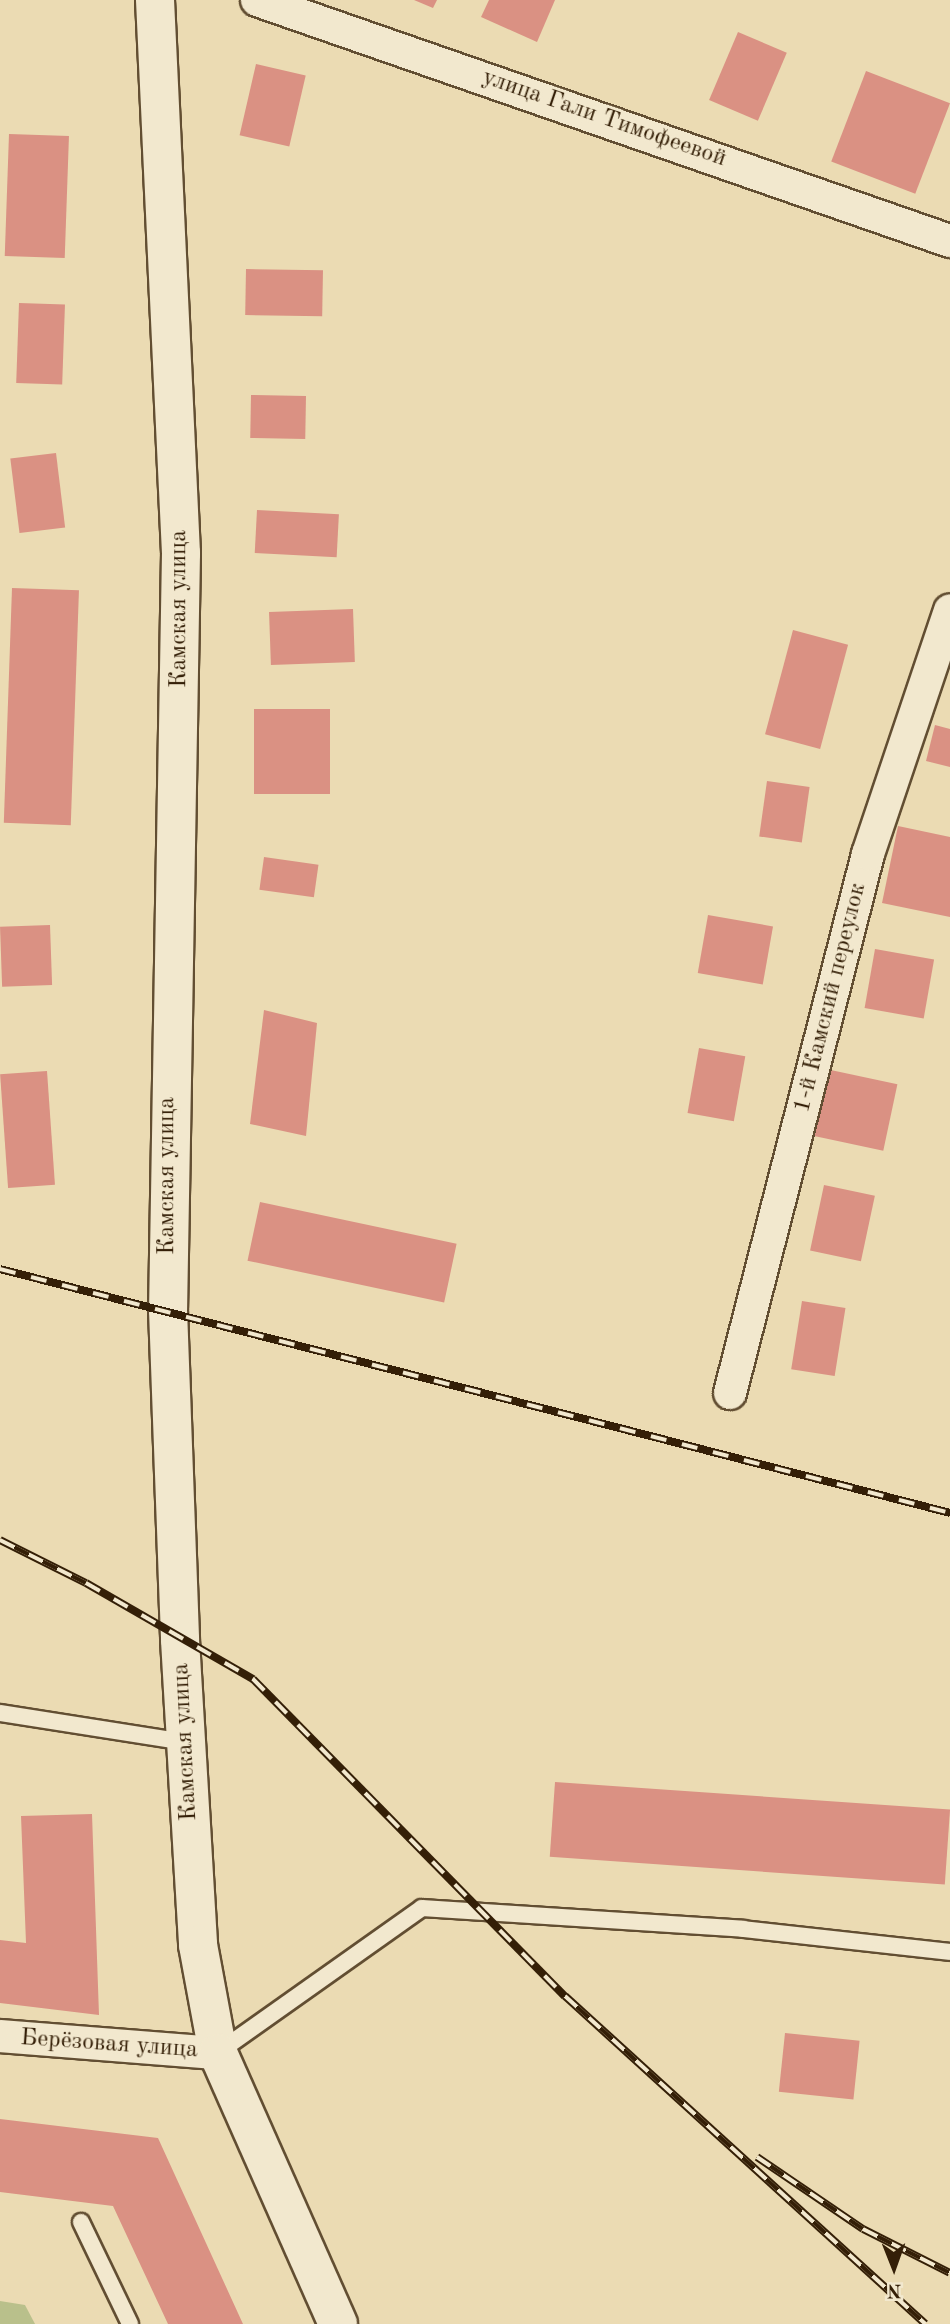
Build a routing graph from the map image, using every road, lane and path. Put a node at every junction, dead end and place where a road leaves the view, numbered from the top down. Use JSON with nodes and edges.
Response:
{"nodes":[{"id":1,"x":155,"y":0,"type":"edge"},
{"id":2,"x":257,"y":0,"type":"edge"},
{"id":3,"x":950,"y":241,"type":"edge"},
{"id":4,"x":950,"y":610,"type":"edge"},
{"id":5,"x":730,"y":1393,"type":"dead end"},
{"id":6,"x":0,"y":1713,"type":"edge"},
{"id":7,"x":186,"y":1742,"type":"junction"},
{"id":8,"x":950,"y":1952,"type":"edge"},
{"id":9,"x":0,"y":2036,"type":"edge"},
{"id":10,"x":218,"y":2053,"type":"junction"},
{"id":11,"x":81,"y":2222,"type":"dead end"},
{"id":12,"x":131,"y":2324,"type":"edge"},
{"id":13,"x":338,"y":2324,"type":"edge"}],
"edges":[{"from":1,"to":7,"type":"main road","name":"Камская улица"},
{"from":2,"to":3,"type":"street","name":"улица Гали Тимофеевой"},
{"from":4,"to":5,"type":"street","name":"1-й Камский переулок"},
{"from":6,"to":7,"type":"lane"},
{"from":7,"to":10,"type":"main road","name":"Камская улица"},
{"from":8,"to":10,"type":"lane"},
{"from":9,"to":10,"type":"street","name":"Берёзовая улица"},
{"from":10,"to":13,"type":"main road","name":"Камская улица"},
{"from":11,"to":12,"type":"lane"}]}
